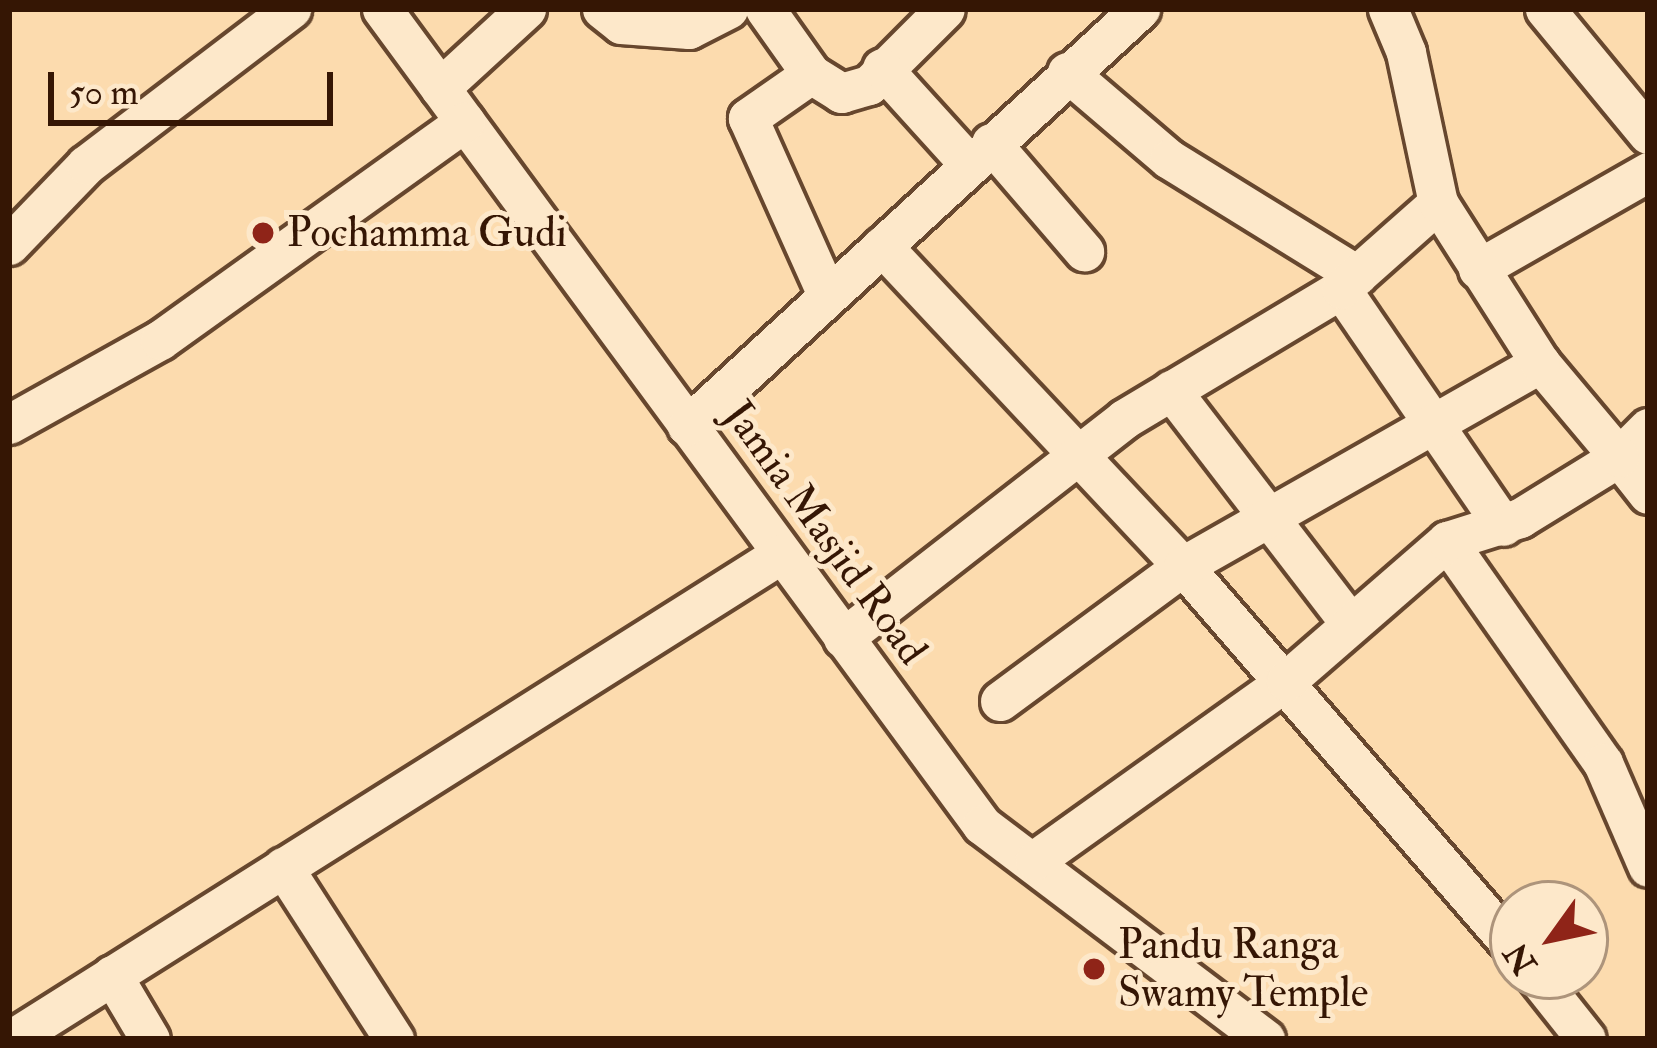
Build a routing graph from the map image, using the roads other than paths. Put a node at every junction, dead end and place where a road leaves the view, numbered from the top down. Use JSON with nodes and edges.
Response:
{"nodes":[{"id":1,"x":291,"y":9,"type":"edge"},
{"id":2,"x":382,"y":9,"type":"edge"},
{"id":3,"x":526,"y":9,"type":"edge"},
{"id":4,"x":602,"y":9,"type":"edge"},
{"id":5,"x":728,"y":9,"type":"edge"},
{"id":6,"x":765,"y":9,"type":"edge"},
{"id":7,"x":945,"y":9,"type":"edge"},
{"id":8,"x":1140,"y":9,"type":"edge"},
{"id":9,"x":1545,"y":9,"type":"edge"},
{"id":10,"x":1391,"y":10,"type":"edge"},
{"id":11,"x":883,"y":68,"type":"junction"},
{"id":12,"x":1067,"y":72,"type":"junction"},
{"id":13,"x":811,"y":74,"type":"junction"},
{"id":14,"x":440,"y":88,"type":"junction"},
{"id":15,"x":465,"y":122,"type":"junction"},
{"id":16,"x":1648,"y":134,"type":"edge"},
{"id":17,"x":980,"y":153,"type":"junction"},
{"id":18,"x":1648,"y":172,"type":"edge"},
{"id":19,"x":1438,"y":202,"type":"junction"},
{"id":20,"x":9,"y":244,"type":"edge"},
{"id":21,"x":882,"y":246,"type":"junction"},
{"id":22,"x":1084,"y":250,"type":"dead end"},
{"id":23,"x":1478,"y":269,"type":"junction"},
{"id":24,"x":1349,"y":282,"type":"junction"},
{"id":25,"x":826,"y":292,"type":"junction"},
{"id":26,"x":1540,"y":363,"type":"junction"},
{"id":27,"x":1172,"y":390,"type":"junction"},
{"id":28,"x":1430,"y":419,"type":"junction"},
{"id":29,"x":9,"y":424,"type":"edge"},
{"id":30,"x":687,"y":426,"type":"junction"},
{"id":31,"x":1648,"y":428,"type":"edge"},
{"id":32,"x":1619,"y":457,"type":"junction"},
{"id":33,"x":1073,"y":458,"type":"junction"},
{"id":34,"x":1648,"y":494,"type":"edge"},
{"id":35,"x":1268,"y":516,"type":"junction"},
{"id":36,"x":1503,"y":526,"type":"junction"},
{"id":37,"x":1447,"y":541,"type":"junction"},
{"id":38,"x":781,"y":554,"type":"junction"},
{"id":39,"x":1183,"y":566,"type":"junction"},
{"id":40,"x":1349,"y":622,"type":"junction"},
{"id":41,"x":843,"y":638,"type":"junction"},
{"id":42,"x":1286,"y":681,"type":"junction"},
{"id":43,"x":1000,"y":700,"type":"dead end"},
{"id":44,"x":1635,"y":812,"type":"edge"},
{"id":45,"x":1035,"y":860,"type":"junction"},
{"id":46,"x":284,"y":867,"type":"junction"},
{"id":47,"x":1648,"y":867,"type":"edge"},
{"id":48,"x":1489,"y":919,"type":"edge"},
{"id":49,"x":112,"y":975,"type":"junction"},
{"id":50,"x":1555,"y":1000,"type":"edge"},
{"id":51,"x":12,"y":1039,"type":"edge"},
{"id":52,"x":150,"y":1039,"type":"edge"},
{"id":53,"x":394,"y":1039,"type":"edge"},
{"id":54,"x":1265,"y":1039,"type":"edge"},
{"id":55,"x":1586,"y":1039,"type":"edge"}],
"edges":[{"from":1,"to":20,"type":"street"},
{"from":2,"to":14,"type":"street","name":"Jamia Masjid Road"},
{"from":3,"to":14,"type":"street"},
{"from":4,"to":5,"type":"street"},
{"from":6,"to":13,"type":"street"},
{"from":7,"to":11,"type":"street"},
{"from":8,"to":12,"type":"street"},
{"from":9,"to":16,"type":"street"},
{"from":10,"to":19,"type":"street"},
{"from":11,"to":13,"type":"street"},
{"from":11,"to":17,"type":"street"},
{"from":12,"to":17,"type":"street"},
{"from":12,"to":24,"type":"street"},
{"from":13,"to":25,"type":"street"},
{"from":14,"to":15,"type":"street","name":"Jamia Masjid Road"},
{"from":15,"to":29,"type":"street"},
{"from":15,"to":30,"type":"street","name":"Jamia Masjid Road"},
{"from":17,"to":21,"type":"street"},
{"from":17,"to":22,"type":"street"},
{"from":18,"to":23,"type":"street"},
{"from":19,"to":23,"type":"street"},
{"from":19,"to":24,"type":"street"},
{"from":21,"to":25,"type":"street"},
{"from":21,"to":33,"type":"street"},
{"from":23,"to":26,"type":"street"},
{"from":24,"to":27,"type":"street"},
{"from":24,"to":28,"type":"street"},
{"from":25,"to":30,"type":"street"},
{"from":26,"to":28,"type":"street"},
{"from":26,"to":32,"type":"street"},
{"from":27,"to":33,"type":"street"},
{"from":27,"to":35,"type":"street"},
{"from":28,"to":35,"type":"street"},
{"from":28,"to":36,"type":"street"},
{"from":30,"to":38,"type":"street","name":"Jamia Masjid Road"},
{"from":31,"to":32,"type":"street"},
{"from":32,"to":34,"type":"street"},
{"from":32,"to":36,"type":"street"},
{"from":33,"to":39,"type":"street"},
{"from":33,"to":41,"type":"street"},
{"from":35,"to":39,"type":"street"},
{"from":35,"to":40,"type":"street"},
{"from":36,"to":37,"type":"street"},
{"from":37,"to":40,"type":"street"},
{"from":37,"to":44,"type":"street"},
{"from":38,"to":41,"type":"street","name":"Jamia Masjid Road"},
{"from":38,"to":46,"type":"street"},
{"from":39,"to":42,"type":"street"},
{"from":39,"to":43,"type":"street"},
{"from":40,"to":42,"type":"street"},
{"from":41,"to":45,"type":"street","name":"Jamia Masjid Road"},
{"from":42,"to":45,"type":"street"},
{"from":42,"to":48,"type":"street"},
{"from":44,"to":47,"type":"street"},
{"from":45,"to":54,"type":"street","name":"Jamia Masjid Road"},
{"from":46,"to":49,"type":"street"},
{"from":46,"to":53,"type":"street"},
{"from":49,"to":51,"type":"street"},
{"from":49,"to":52,"type":"street"},
{"from":50,"to":55,"type":"street"}]}
